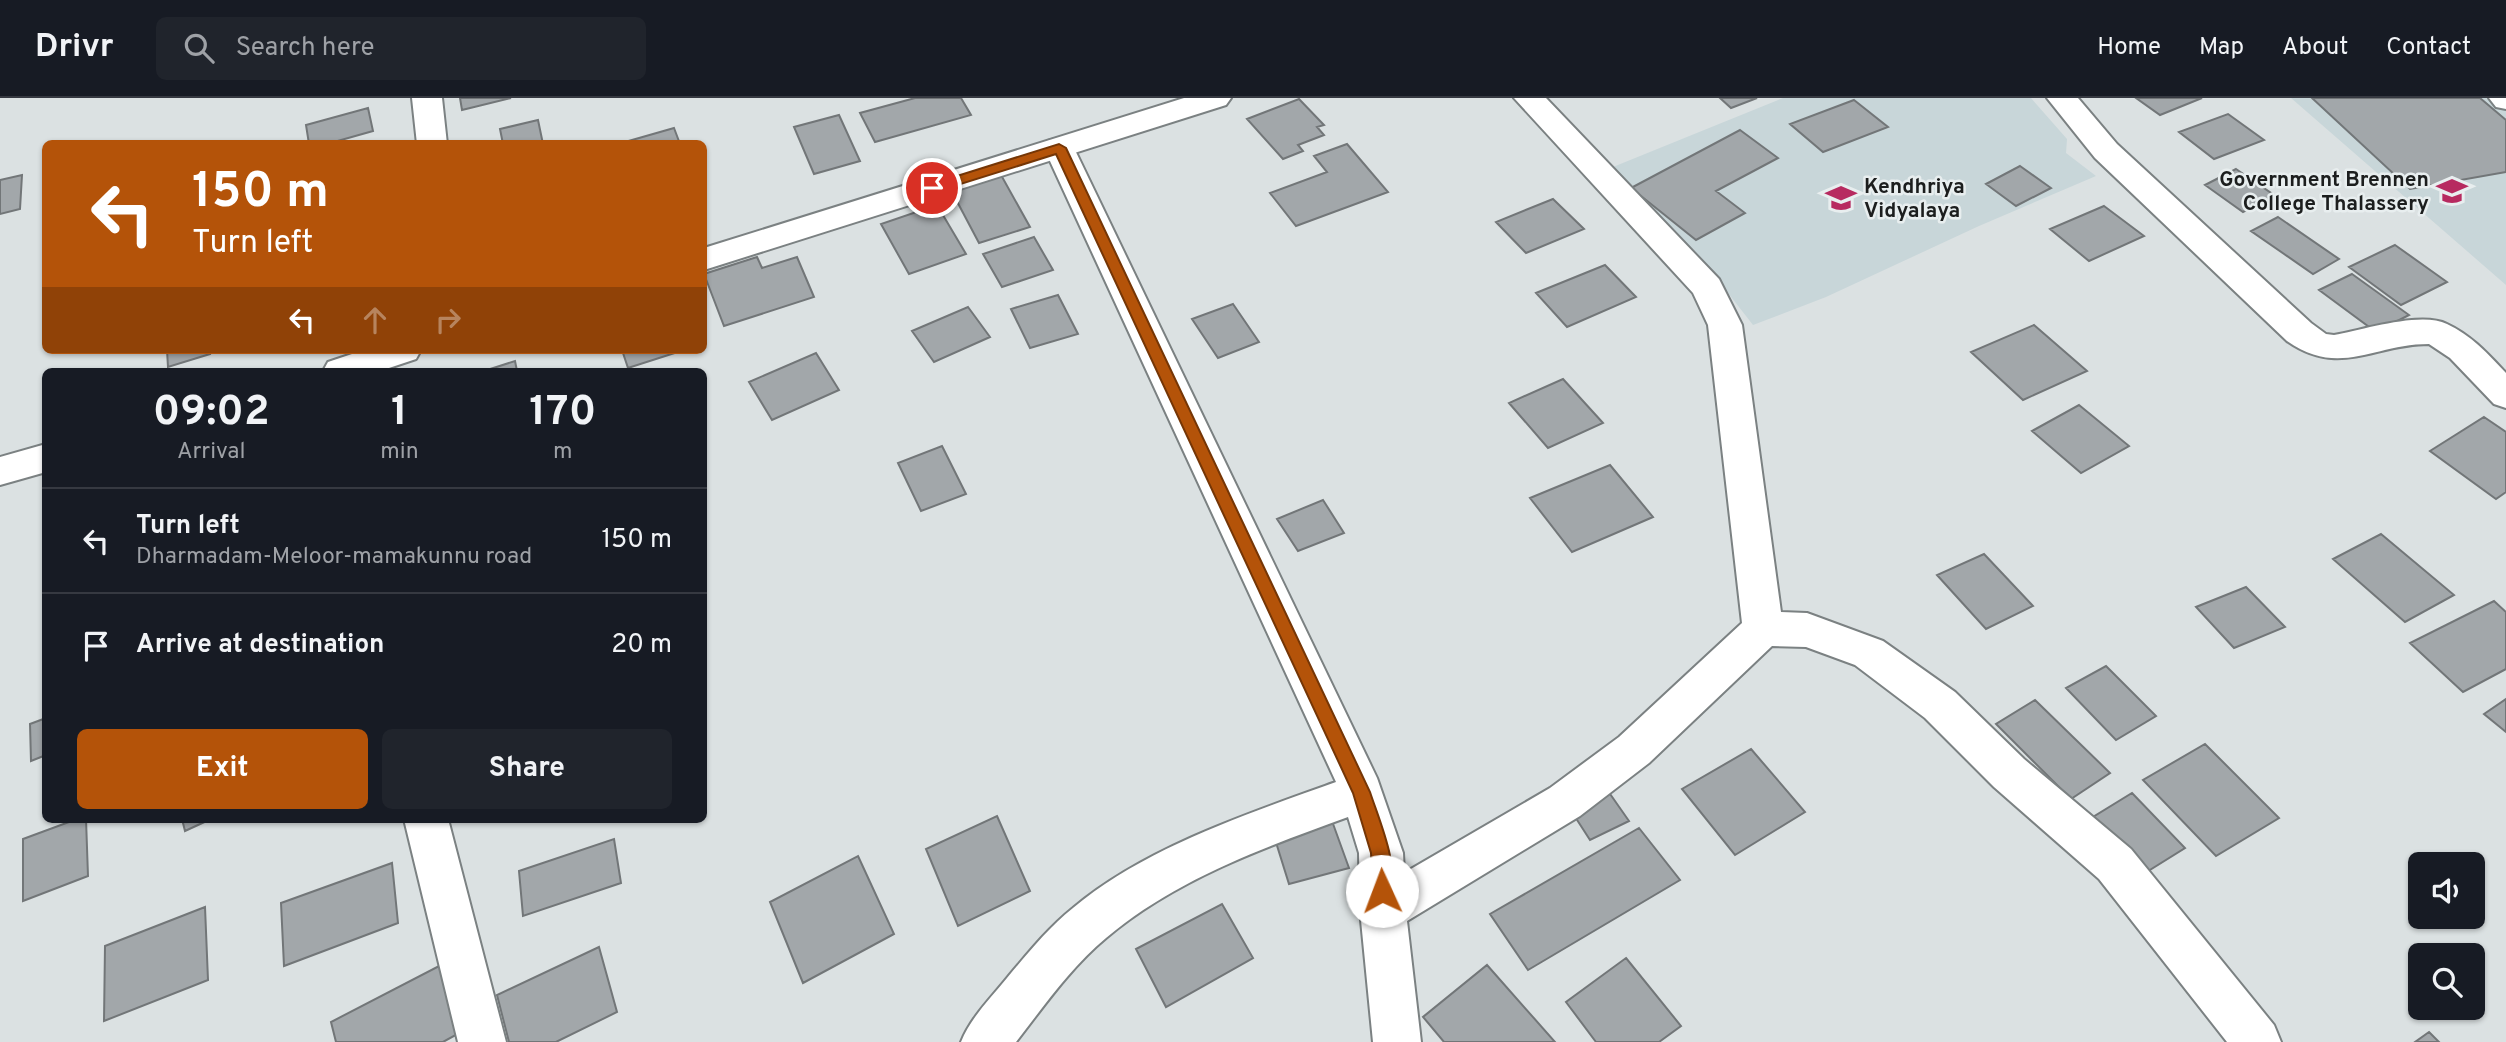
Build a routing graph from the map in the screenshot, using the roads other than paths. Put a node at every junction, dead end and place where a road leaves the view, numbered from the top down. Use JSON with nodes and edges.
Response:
{"nodes":[{"id":1,"x":426,"y":98,"type":"edge"},
{"id":2,"x":1216,"y":98,"type":"edge"},
{"id":3,"x":1529,"y":98,"type":"edge"},
{"id":4,"x":2063,"y":98,"type":"edge"},
{"id":5,"x":431,"y":140,"type":"edge"},
{"id":6,"x":1059,"y":148,"type":"junction"},
{"id":7,"x":707,"y":258,"type":"edge"},
{"id":8,"x":392,"y":354,"type":"edge"},
{"id":9,"x":350,"y":368,"type":"edge"},
{"id":10,"x":2506,"y":395,"type":"edge"},
{"id":11,"x":42,"y":459,"type":"edge"},
{"id":12,"x":0,"y":471,"type":"edge"},
{"id":13,"x":1763,"y":629,"type":"junction"},
{"id":14,"x":1362,"y":792,"type":"junction"},
{"id":15,"x":427,"y":823,"type":"edge"},
{"id":16,"x":1383,"y":910,"type":"junction"},
{"id":17,"x":482,"y":1042,"type":"edge"},
{"id":18,"x":985,"y":1042,"type":"edge"},
{"id":19,"x":1397,"y":1042,"type":"edge"},
{"id":20,"x":2257,"y":1042,"type":"edge"}],
"edges":[{"from":1,"to":5,"type":"street"},
{"from":2,"to":6,"type":"street"},
{"from":3,"to":13,"type":"street"},
{"from":4,"to":10,"type":"street"},
{"from":6,"to":7,"type":"street"},
{"from":6,"to":14,"type":"street"},
{"from":8,"to":9,"type":"street"},
{"from":11,"to":12,"type":"street"},
{"from":13,"to":16,"type":"street"},
{"from":13,"to":20,"type":"street"},
{"from":14,"to":16,"type":"street"},
{"from":14,"to":18,"type":"street"},
{"from":15,"to":17,"type":"street"},
{"from":16,"to":19,"type":"street"}]}
